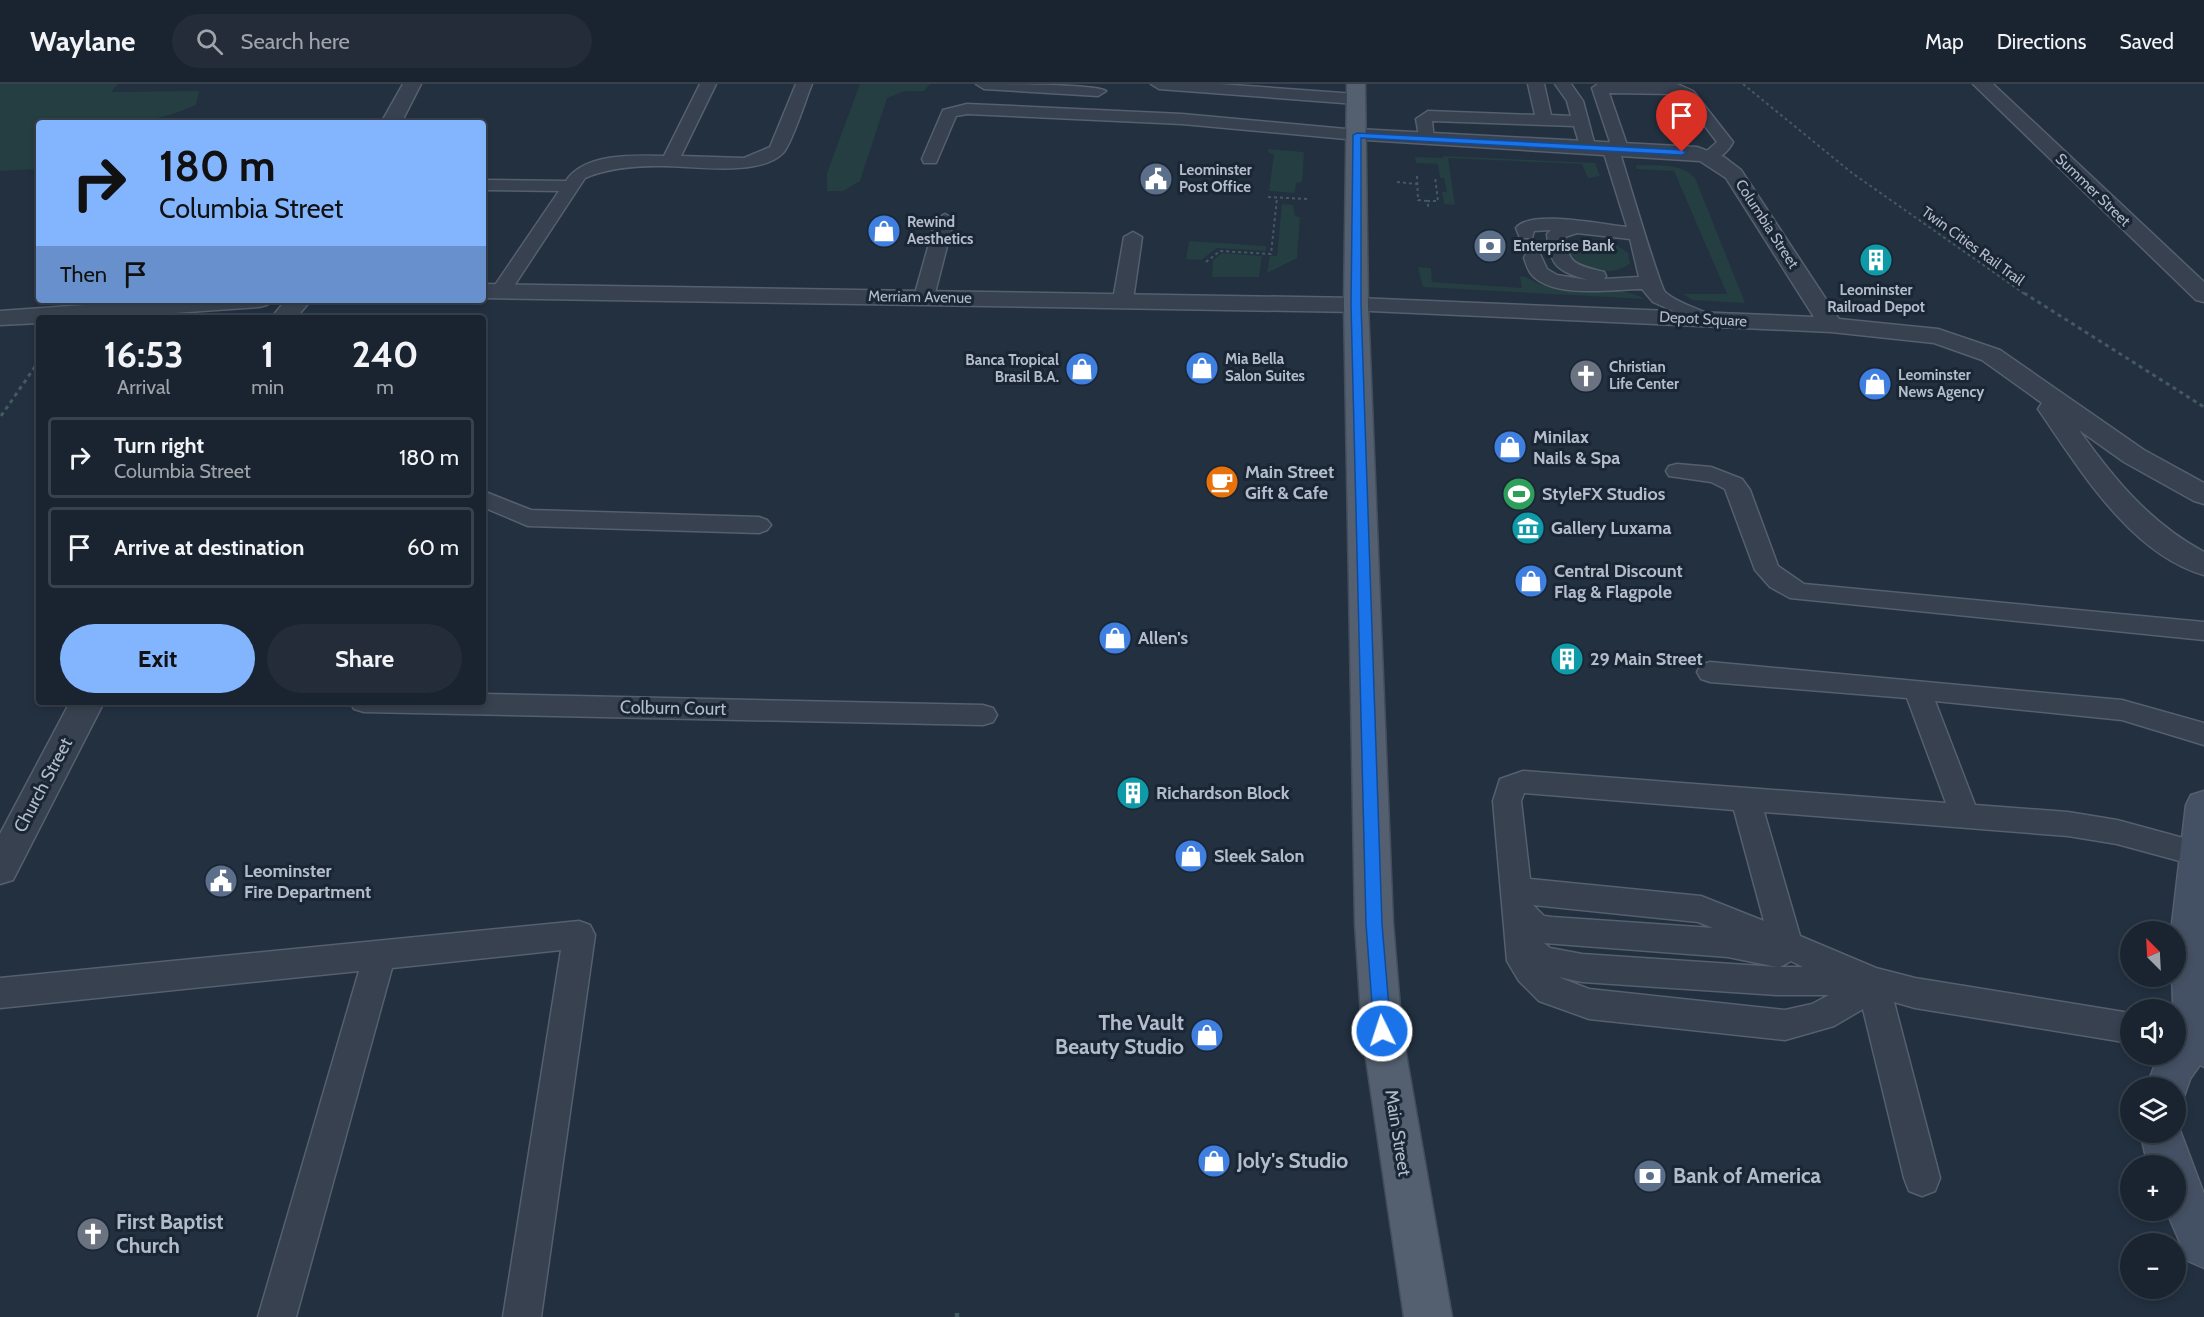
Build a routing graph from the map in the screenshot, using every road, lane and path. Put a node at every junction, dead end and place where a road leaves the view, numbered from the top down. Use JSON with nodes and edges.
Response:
{"nodes":[{"id":1,"x":412,"y":84,"type":"edge"},
{"id":2,"x":708,"y":84,"type":"edge"},
{"id":3,"x":804,"y":84,"type":"edge"},
{"id":4,"x":984,"y":84,"type":"edge"},
{"id":5,"x":1536,"y":84,"type":"edge"},
{"id":6,"x":1563,"y":84,"type":"edge"},
{"id":7,"x":1576,"y":84,"type":"edge"},
{"id":8,"x":1743,"y":84,"type":"edge"},
{"id":9,"x":1982,"y":84,"type":"edge"},
{"id":10,"x":1220,"y":86,"type":"edge"},
{"id":11,"x":1155,"y":89,"type":"edge"},
{"id":12,"x":1284,"y":89,"type":"edge"},
{"id":13,"x":1098,"y":91,"type":"dead end"},
{"id":14,"x":1356,"y":92,"type":"edge"},
{"id":15,"x":1260,"y":93,"type":"junction"},
{"id":16,"x":1575,"y":101,"type":"junction"},
{"id":17,"x":1544,"y":119,"type":"junction"},
{"id":18,"x":394,"y":120,"type":"edge"},
{"id":19,"x":1581,"y":121,"type":"junction"},
{"id":20,"x":1357,"y":135,"type":"junction"},
{"id":21,"x":1426,"y":139,"type":"junction"},
{"id":22,"x":1587,"y":146,"type":"junction"},
{"id":23,"x":1615,"y":147,"type":"junction"},
{"id":24,"x":1708,"y":157,"type":"junction"},
{"id":25,"x":930,"y":159,"type":"dead end"},
{"id":26,"x":669,"y":162,"type":"junction"},
{"id":27,"x":1433,"y":166,"type":"dead end"},
{"id":28,"x":1416,"y":174,"type":"dead end"},
{"id":29,"x":1397,"y":182,"type":"dead end"},
{"id":30,"x":486,"y":184,"type":"edge"},
{"id":31,"x":1417,"y":184,"type":"junction"},
{"id":32,"x":570,"y":186,"type":"junction"},
{"id":33,"x":1268,"y":197,"type":"dead end"},
{"id":34,"x":1277,"y":198,"type":"junction"},
{"id":35,"x":1307,"y":199,"type":"dead end"},
{"id":36,"x":1427,"y":201,"type":"junction"},
{"id":37,"x":1429,"y":209,"type":"dead end"},
{"id":38,"x":945,"y":219,"type":"dead end"},
{"id":39,"x":1573,"y":228,"type":"junction"},
{"id":40,"x":1526,"y":234,"type":"dead end"},
{"id":41,"x":1638,"y":234,"type":"junction"},
{"id":42,"x":1133,"y":237,"type":"dead end"},
{"id":43,"x":1533,"y":258,"type":"dead end"},
{"id":44,"x":1207,"y":272,"type":"dead end"},
{"id":45,"x":1624,"y":282,"type":"junction"},
{"id":46,"x":1651,"y":283,"type":"junction"},
{"id":47,"x":492,"y":291,"type":"edge"},
{"id":48,"x":2204,"y":295,"type":"edge"},
{"id":49,"x":924,"y":297,"type":"junction"},
{"id":50,"x":1123,"y":300,"type":"junction"},
{"id":51,"x":216,"y":303,"type":"edge"},
{"id":52,"x":296,"y":303,"type":"edge"},
{"id":53,"x":1356,"y":305,"type":"junction"},
{"id":54,"x":36,"y":315,"type":"edge"},
{"id":55,"x":43,"y":315,"type":"edge"},
{"id":56,"x":286,"y":315,"type":"edge"},
{"id":57,"x":0,"y":318,"type":"edge"},
{"id":58,"x":1704,"y":319,"type":"junction"},
{"id":59,"x":1831,"y":325,"type":"junction"},
{"id":60,"x":36,"y":365,"type":"edge"},
{"id":61,"x":2036,"y":388,"type":"junction"},
{"id":62,"x":2204,"y":407,"type":"edge"},
{"id":63,"x":1,"y":416,"type":"edge"},
{"id":64,"x":1677,"y":471,"type":"dead end"},
{"id":65,"x":2204,"y":495,"type":"edge"},
{"id":66,"x":486,"y":500,"type":"edge"},
{"id":67,"x":759,"y":525,"type":"dead end"},
{"id":68,"x":2204,"y":565,"type":"edge"},
{"id":69,"x":2204,"y":631,"type":"edge"},
{"id":70,"x":1710,"y":672,"type":"dead end"},
{"id":71,"x":1917,"y":689,"type":"junction"},
{"id":72,"x":85,"y":705,"type":"edge"},
{"id":73,"x":486,"y":705,"type":"edge"},
{"id":74,"x":983,"y":715,"type":"dead end"},
{"id":75,"x":2204,"y":734,"type":"edge"},
{"id":76,"x":1746,"y":799,"type":"junction"},
{"id":77,"x":2204,"y":805,"type":"edge"},
{"id":78,"x":1965,"y":816,"type":"junction"},
{"id":79,"x":2198,"y":854,"type":"junction"},
{"id":80,"x":0,"y":869,"type":"edge"},
{"id":81,"x":1517,"y":915,"type":"junction"},
{"id":82,"x":1786,"y":944,"type":"junction"},
{"id":83,"x":380,"y":955,"type":"junction"},
{"id":84,"x":1872,"y":981,"type":"junction"},
{"id":85,"x":0,"y":993,"type":"edge"},
{"id":86,"x":2120,"y":1026,"type":"edge"},
{"id":87,"x":2191,"y":1040,"type":"edge"},
{"id":88,"x":2170,"y":1077,"type":"edge"},
{"id":89,"x":1922,"y":1178,"type":"dead end"},
{"id":90,"x":2186,"y":1205,"type":"edge"},
{"id":91,"x":2204,"y":1245,"type":"edge"},
{"id":92,"x":277,"y":1317,"type":"edge"},
{"id":93,"x":522,"y":1317,"type":"edge"},
{"id":94,"x":1428,"y":1317,"type":"edge"}],
"edges":[{"from":1,"to":18,"type":"street"},
{"from":2,"to":26,"type":"lane"},
{"from":3,"to":26,"type":"lane"},
{"from":4,"to":13,"type":"lane"},
{"from":5,"to":17,"type":"lane"},
{"from":6,"to":16,"type":"lane"},
{"from":7,"to":16,"type":"lane"},
{"from":8,"to":62,"type":"path","name":"Twin Cities Rail Trail"},
{"from":9,"to":48,"type":"street","name":"Summer Street"},
{"from":10,"to":11,"type":"lane"},
{"from":10,"to":15,"type":"lane"},
{"from":11,"to":15,"type":"lane"},
{"from":12,"to":14,"type":"lane"},
{"from":12,"to":15,"type":"lane"},
{"from":14,"to":20,"type":"main road","name":"Main Street"},
{"from":16,"to":19,"type":"lane"},
{"from":17,"to":19,"type":"lane"},
{"from":17,"to":21,"type":"lane"},
{"from":19,"to":22,"type":"lane"},
{"from":20,"to":21,"type":"street","name":"Columbia Street"},
{"from":20,"to":25,"type":"lane"},
{"from":20,"to":53,"type":"main road","name":"Main Street"},
{"from":21,"to":22,"type":"street","name":"Columbia Street"},
{"from":22,"to":23,"type":"street","name":"Columbia Street"},
{"from":23,"to":24,"type":"street","name":"Columbia Street"},
{"from":23,"to":24,"type":"lane"},
{"from":23,"to":41,"type":"lane"},
{"from":24,"to":59,"type":"street","name":"Columbia Street"},
{"from":26,"to":32,"type":"lane"},
{"from":27,"to":36,"type":"path"},
{"from":28,"to":31,"type":"path"},
{"from":29,"to":31,"type":"path"},
{"from":30,"to":32,"type":"lane"},
{"from":31,"to":36,"type":"path"},
{"from":32,"to":47,"type":"lane"},
{"from":33,"to":34,"type":"path"},
{"from":34,"to":35,"type":"path"},
{"from":34,"to":44,"type":"path"},
{"from":36,"to":37,"type":"path"},
{"from":38,"to":49,"type":"lane"},
{"from":39,"to":40,"type":"lane"},
{"from":39,"to":41,"type":"lane"},
{"from":39,"to":45,"type":"lane"},
{"from":41,"to":46,"type":"lane"},
{"from":42,"to":50,"type":"lane"},
{"from":43,"to":45,"type":"lane"},
{"from":45,"to":46,"type":"lane"},
{"from":46,"to":58,"type":"lane"},
{"from":47,"to":49,"type":"street","name":"Merriam Avenue"},
{"from":49,"to":50,"type":"street","name":"Merriam Avenue"},
{"from":50,"to":53,"type":"street","name":"Merriam Avenue"},
{"from":51,"to":55,"type":"street"},
{"from":52,"to":56,"type":"street"},
{"from":53,"to":58,"type":"street","name":"Depot Square"},
{"from":53,"to":94,"type":"main road","name":"Main Street"},
{"from":54,"to":57,"type":"street"},
{"from":58,"to":59,"type":"street","name":"Depot Square"},
{"from":59,"to":61,"type":"street","name":"Depot Square"},
{"from":60,"to":63,"type":"path"},
{"from":61,"to":65,"type":"street","name":"Depot Square"},
{"from":61,"to":68,"type":"street","name":"Depot Square"},
{"from":64,"to":69,"type":"lane"},
{"from":66,"to":67,"type":"lane"},
{"from":70,"to":71,"type":"lane"},
{"from":71,"to":75,"type":"lane"},
{"from":71,"to":78,"type":"lane"},
{"from":72,"to":80,"type":"street","name":"Church Street"},
{"from":73,"to":74,"type":"lane","name":"Colburn Court"},
{"from":76,"to":78,"type":"lane"},
{"from":76,"to":81,"type":"lane"},
{"from":76,"to":82,"type":"lane"},
{"from":77,"to":79,"type":"main road"},
{"from":78,"to":79,"type":"lane"},
{"from":79,"to":87,"type":"main road"},
{"from":81,"to":82,"type":"lane"},
{"from":81,"to":84,"type":"lane"},
{"from":81,"to":84,"type":"lane"},
{"from":82,"to":84,"type":"lane"},
{"from":83,"to":85,"type":"lane"},
{"from":83,"to":92,"type":"lane"},
{"from":83,"to":93,"type":"lane"},
{"from":84,"to":86,"type":"lane"},
{"from":84,"to":89,"type":"lane"},
{"from":87,"to":88,"type":"main road"},
{"from":90,"to":91,"type":"main road"}]}
